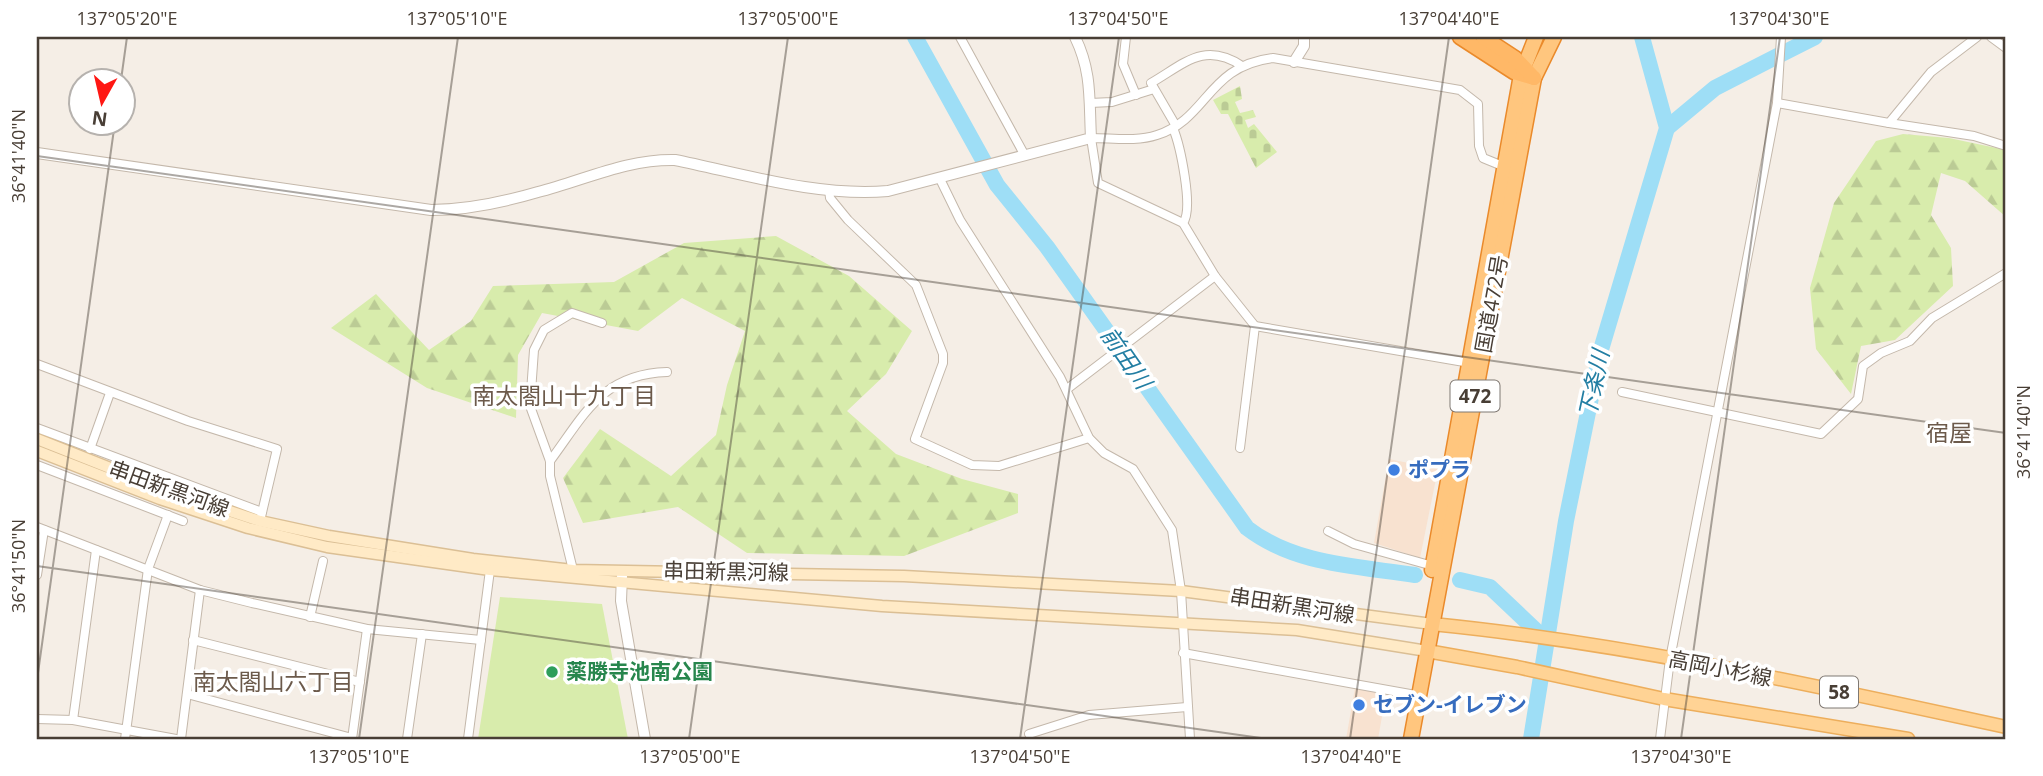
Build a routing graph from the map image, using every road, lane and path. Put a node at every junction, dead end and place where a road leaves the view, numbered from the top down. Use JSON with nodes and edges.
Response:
{"nodes":[{"id":1,"x":960,"y":37,"type":"edge"},
{"id":2,"x":1074,"y":37,"type":"edge"},
{"id":3,"x":1126,"y":37,"type":"edge"},
{"id":4,"x":1304,"y":37,"type":"edge"},
{"id":5,"x":1460,"y":37,"type":"edge"},
{"id":6,"x":1483,"y":37,"type":"edge"},
{"id":7,"x":1536,"y":37,"type":"edge"},
{"id":8,"x":1554,"y":37,"type":"edge"},
{"id":9,"x":1781,"y":37,"type":"edge"},
{"id":10,"x":1977,"y":37,"type":"edge"},
{"id":11,"x":1991,"y":37,"type":"edge"},
{"id":12,"x":2006,"y":48,"type":"edge"},
{"id":13,"x":1294,"y":62,"type":"junction"},
{"id":14,"x":1241,"y":66,"type":"junction"},
{"id":15,"x":1526,"y":73,"type":"junction"},
{"id":16,"x":1154,"y":89,"type":"junction"},
{"id":17,"x":1136,"y":95,"type":"junction"},
{"id":18,"x":1090,"y":103,"type":"junction"},
{"id":19,"x":1777,"y":103,"type":"junction"},
{"id":20,"x":1889,"y":123,"type":"junction"},
{"id":21,"x":1174,"y":127,"type":"junction"},
{"id":22,"x":1091,"y":138,"type":"junction"},
{"id":23,"x":2005,"y":144,"type":"edge"},
{"id":24,"x":37,"y":153,"type":"edge"},
{"id":25,"x":1024,"y":154,"type":"junction"},
{"id":26,"x":1510,"y":168,"type":"junction"},
{"id":27,"x":940,"y":179,"type":"junction"},
{"id":28,"x":829,"y":190,"type":"junction"},
{"id":29,"x":1183,"y":223,"type":"junction"},
{"id":30,"x":2006,"y":273,"type":"edge"},
{"id":31,"x":1215,"y":276,"type":"junction"},
{"id":32,"x":602,"y":323,"type":"dead end"},
{"id":33,"x":1255,"y":326,"type":"junction"},
{"id":34,"x":1470,"y":363,"type":"junction"},
{"id":35,"x":37,"y":364,"type":"edge"},
{"id":36,"x":667,"y":372,"type":"dead end"},
{"id":37,"x":1067,"y":389,"type":"junction"},
{"id":38,"x":1622,"y":392,"type":"dead end"},
{"id":39,"x":110,"y":393,"type":"junction"},
{"id":40,"x":1719,"y":415,"type":"junction"},
{"id":41,"x":37,"y":428,"type":"edge"},
{"id":42,"x":1088,"y":438,"type":"junction"},
{"id":43,"x":37,"y":439,"type":"edge"},
{"id":44,"x":1240,"y":448,"type":"dead end"},
{"id":45,"x":90,"y":449,"type":"junction"},
{"id":46,"x":37,"y":451,"type":"edge"},
{"id":47,"x":550,"y":461,"type":"junction"},
{"id":48,"x":37,"y":465,"type":"edge"},
{"id":49,"x":168,"y":515,"type":"junction"},
{"id":50,"x":261,"y":517,"type":"junction"},
{"id":51,"x":183,"y":521,"type":"dead end"},
{"id":52,"x":40,"y":529,"type":"edge"},
{"id":53,"x":1328,"y":531,"type":"dead end"},
{"id":54,"x":96,"y":550,"type":"junction"},
{"id":55,"x":323,"y":561,"type":"dead end"},
{"id":56,"x":1433,"y":566,"type":"junction"},
{"id":57,"x":148,"y":569,"type":"junction"},
{"id":58,"x":490,"y":570,"type":"junction"},
{"id":59,"x":573,"y":570,"type":"junction"},
{"id":60,"x":37,"y":575,"type":"edge"},
{"id":61,"x":622,"y":577,"type":"junction"},
{"id":62,"x":200,"y":590,"type":"junction"},
{"id":63,"x":1181,"y":591,"type":"junction"},
{"id":64,"x":310,"y":617,"type":"junction"},
{"id":65,"x":1427,"y":623,"type":"junction"},
{"id":66,"x":1180,"y":624,"type":"junction"},
{"id":67,"x":367,"y":629,"type":"junction"},
{"id":68,"x":422,"y":635,"type":"junction"},
{"id":69,"x":193,"y":640,"type":"junction"},
{"id":70,"x":481,"y":640,"type":"junction"},
{"id":71,"x":1423,"y":650,"type":"junction"},
{"id":72,"x":1183,"y":653,"type":"junction"},
{"id":73,"x":1671,"y":659,"type":"junction"},
{"id":74,"x":360,"y":681,"type":"junction"},
{"id":75,"x":187,"y":694,"type":"junction"},
{"id":76,"x":1410,"y":694,"type":"junction"},
{"id":77,"x":1664,"y":699,"type":"junction"},
{"id":78,"x":1187,"y":707,"type":"junction"},
{"id":79,"x":37,"y":719,"type":"edge"},
{"id":80,"x":73,"y":720,"type":"junction"},
{"id":81,"x":2006,"y":727,"type":"edge"},
{"id":82,"x":127,"y":729,"type":"junction"},
{"id":83,"x":1029,"y":734,"type":"dead end"},
{"id":84,"x":125,"y":739,"type":"edge"},
{"id":85,"x":178,"y":739,"type":"edge"},
{"id":86,"x":352,"y":739,"type":"edge"},
{"id":87,"x":407,"y":739,"type":"edge"},
{"id":88,"x":468,"y":739,"type":"edge"},
{"id":89,"x":645,"y":739,"type":"edge"},
{"id":90,"x":1190,"y":739,"type":"edge"},
{"id":91,"x":1402,"y":739,"type":"edge"},
{"id":92,"x":1411,"y":739,"type":"edge"},
{"id":93,"x":1660,"y":739,"type":"edge"},
{"id":94,"x":1908,"y":739,"type":"edge"}],
"edges":[{"from":1,"to":25,"type":"street"},
{"from":2,"to":18,"type":"street"},
{"from":3,"to":17,"type":"street"},
{"from":4,"to":13,"type":"street"},
{"from":5,"to":15,"type":"highway"},
{"from":6,"to":15,"type":"highway"},
{"from":7,"to":15,"type":"highway","name":"国道472号","number":"472"},
{"from":8,"to":15,"type":"highway","name":"国道472号","number":"472"},
{"from":9,"to":19,"type":"street"},
{"from":10,"to":20,"type":"street"},
{"from":11,"to":12,"type":"street"},
{"from":13,"to":14,"type":"street"},
{"from":13,"to":26,"type":"street"},
{"from":14,"to":16,"type":"street"},
{"from":14,"to":21,"type":"street"},
{"from":15,"to":26,"type":"highway","name":"国道472号","number":"472"},
{"from":16,"to":17,"type":"street"},
{"from":16,"to":21,"type":"street"},
{"from":17,"to":18,"type":"street"},
{"from":18,"to":22,"type":"street"},
{"from":19,"to":20,"type":"street"},
{"from":19,"to":40,"type":"street"},
{"from":20,"to":23,"type":"street"},
{"from":21,"to":22,"type":"street"},
{"from":21,"to":29,"type":"street"},
{"from":22,"to":25,"type":"street"},
{"from":22,"to":29,"type":"street"},
{"from":24,"to":28,"type":"street"},
{"from":25,"to":27,"type":"street"},
{"from":26,"to":34,"type":"highway","name":"国道472号","number":"472"},
{"from":26,"to":65,"type":"highway","name":"国道472号","number":"472"},
{"from":27,"to":28,"type":"street"},
{"from":27,"to":37,"type":"street"},
{"from":28,"to":42,"type":"street"},
{"from":29,"to":31,"type":"street"},
{"from":30,"to":40,"type":"street"},
{"from":31,"to":33,"type":"street"},
{"from":31,"to":37,"type":"street"},
{"from":32,"to":47,"type":"street"},
{"from":33,"to":34,"type":"street"},
{"from":33,"to":44,"type":"street"},
{"from":34,"to":56,"type":"highway","name":"国道472号","number":"472"},
{"from":35,"to":39,"type":"street"},
{"from":36,"to":47,"type":"street"},
{"from":37,"to":42,"type":"street"},
{"from":38,"to":40,"type":"street"},
{"from":39,"to":45,"type":"street"},
{"from":39,"to":50,"type":"street"},
{"from":40,"to":73,"type":"street"},
{"from":41,"to":45,"type":"street"},
{"from":42,"to":63,"type":"street"},
{"from":43,"to":50,"type":"main road","name":"串田新黒河線"},
{"from":45,"to":50,"type":"street"},
{"from":46,"to":58,"type":"main road","name":"串田新黒河線"},
{"from":47,"to":59,"type":"street"},
{"from":48,"to":49,"type":"street"},
{"from":49,"to":51,"type":"street"},
{"from":49,"to":57,"type":"street"},
{"from":50,"to":59,"type":"main road","name":"串田新黒河線"},
{"from":52,"to":54,"type":"street"},
{"from":52,"to":60,"type":"street"},
{"from":53,"to":56,"type":"street"},
{"from":54,"to":57,"type":"street"},
{"from":54,"to":80,"type":"street"},
{"from":55,"to":64,"type":"street"},
{"from":56,"to":65,"type":"highway","name":"国道472号","number":"472"},
{"from":57,"to":62,"type":"street"},
{"from":57,"to":82,"type":"street"},
{"from":58,"to":61,"type":"main road","name":"串田新黒河線"},
{"from":58,"to":70,"type":"street"},
{"from":59,"to":61,"type":"main road","name":"串田新黒河線"},
{"from":61,"to":63,"type":"main road","name":"串田新黒河線"},
{"from":61,"to":66,"type":"main road","name":"串田新黒河線"},
{"from":61,"to":89,"type":"street"},
{"from":62,"to":64,"type":"street"},
{"from":62,"to":69,"type":"street"},
{"from":63,"to":65,"type":"main road","name":"串田新黒河線"},
{"from":63,"to":66,"type":"street"},
{"from":64,"to":67,"type":"street"},
{"from":65,"to":71,"type":"highway","name":"国道472号","number":"472"},
{"from":65,"to":73,"type":"main road","name":"高岡小杉線","number":"58"},
{"from":66,"to":71,"type":"main road","name":"串田新黒河線"},
{"from":66,"to":72,"type":"street"},
{"from":67,"to":68,"type":"street"},
{"from":67,"to":74,"type":"street"},
{"from":68,"to":70,"type":"street"},
{"from":68,"to":87,"type":"street"},
{"from":69,"to":74,"type":"street"},
{"from":69,"to":75,"type":"street"},
{"from":70,"to":88,"type":"street"},
{"from":71,"to":76,"type":"highway","name":"国道472号","number":"472"},
{"from":71,"to":77,"type":"main road","name":"高岡小杉線","number":"58"},
{"from":71,"to":92,"type":"highway","name":"国道472号","number":"472"},
{"from":72,"to":76,"type":"street"},
{"from":72,"to":78,"type":"street"},
{"from":73,"to":77,"type":"street"},
{"from":73,"to":81,"type":"main road","name":"高岡小杉線","number":"58"},
{"from":74,"to":86,"type":"street"},
{"from":75,"to":85,"type":"street"},
{"from":75,"to":86,"type":"street"},
{"from":76,"to":91,"type":"highway","name":"国道472号","number":"472"},
{"from":77,"to":93,"type":"street"},
{"from":77,"to":94,"type":"main road","name":"高岡小杉線","number":"58"},
{"from":78,"to":83,"type":"street"},
{"from":78,"to":90,"type":"street"},
{"from":79,"to":80,"type":"street"},
{"from":80,"to":82,"type":"street"},
{"from":82,"to":84,"type":"street"},
{"from":82,"to":85,"type":"street"}]}
